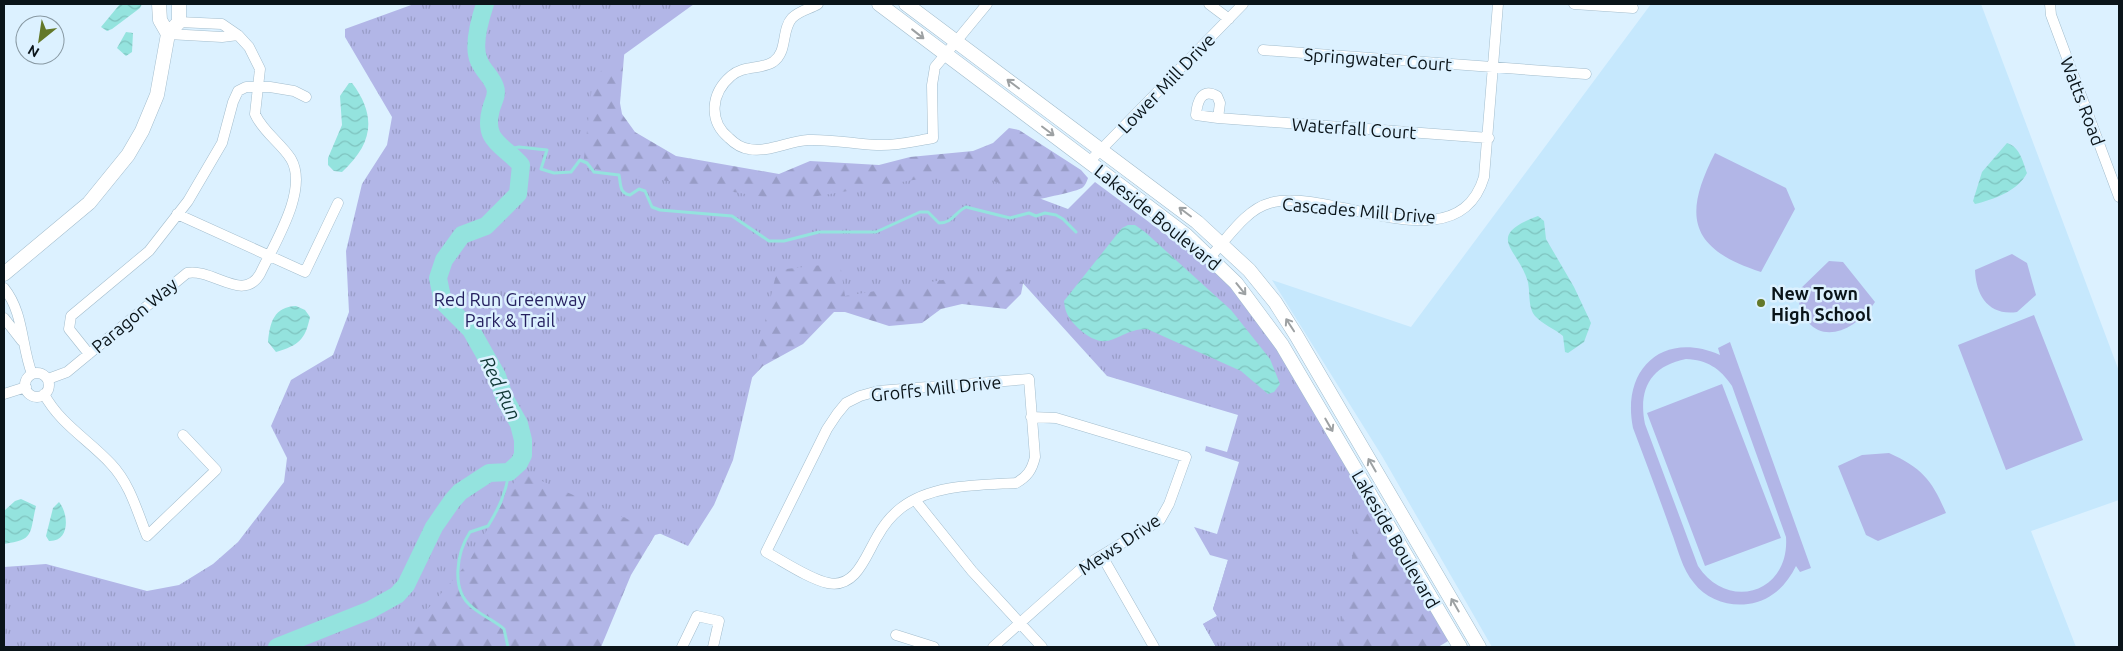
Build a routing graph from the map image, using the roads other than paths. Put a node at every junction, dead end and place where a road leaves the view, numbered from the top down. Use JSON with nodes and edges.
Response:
{"nodes":[{"id":1,"x":160,"y":4,"type":"edge"},
{"id":2,"x":179,"y":4,"type":"edge"},
{"id":3,"x":818,"y":4,"type":"edge"},
{"id":4,"x":879,"y":4,"type":"edge"},
{"id":5,"x":906,"y":4,"type":"edge"},
{"id":6,"x":987,"y":4,"type":"edge"},
{"id":7,"x":1209,"y":4,"type":"edge"},
{"id":8,"x":1243,"y":4,"type":"edge"},
{"id":9,"x":1498,"y":4,"type":"edge"},
{"id":10,"x":1574,"y":4,"type":"edge"},
{"id":11,"x":2050,"y":4,"type":"edge"},
{"id":12,"x":1633,"y":8,"type":"dead end"},
{"id":13,"x":1229,"y":19,"type":"junction"},
{"id":14,"x":178,"y":22,"type":"junction"},
{"id":15,"x":168,"y":34,"type":"junction"},
{"id":16,"x":238,"y":35,"type":"junction"},
{"id":17,"x":956,"y":41,"type":"junction"},
{"id":18,"x":1263,"y":50,"type":"dead end"},
{"id":19,"x":945,"y":54,"type":"junction"},
{"id":20,"x":1494,"y":67,"type":"junction"},
{"id":21,"x":1586,"y":74,"type":"dead end"},
{"id":22,"x":258,"y":86,"type":"junction"},
{"id":23,"x":306,"y":97,"type":"dead end"},
{"id":24,"x":1218,"y":118,"type":"dead end"},
{"id":25,"x":1489,"y":138,"type":"junction"},
{"id":26,"x":1101,"y":150,"type":"junction"},
{"id":27,"x":1089,"y":162,"type":"junction"},
{"id":28,"x":2119,"y":197,"type":"edge"},
{"id":29,"x":338,"y":204,"type":"dead end"},
{"id":30,"x":177,"y":214,"type":"junction"},
{"id":31,"x":1222,"y":244,"type":"junction"},
{"id":32,"x":268,"y":256,"type":"junction"},
{"id":33,"x":1211,"y":256,"type":"junction"},
{"id":34,"x":4,"y":274,"type":"edge"},
{"id":35,"x":4,"y":288,"type":"edge"},
{"id":36,"x":4,"y":318,"type":"edge"},
{"id":37,"x":23,"y":342,"type":"junction"},
{"id":38,"x":89,"y":354,"type":"junction"},
{"id":39,"x":32,"y":374,"type":"junction"},
{"id":40,"x":48,"y":379,"type":"junction"},
{"id":41,"x":26,"y":387,"type":"junction"},
{"id":42,"x":4,"y":394,"type":"edge"},
{"id":43,"x":44,"y":394,"type":"junction"},
{"id":44,"x":1031,"y":418,"type":"junction"},
{"id":45,"x":183,"y":435,"type":"dead end"},
{"id":46,"x":915,"y":500,"type":"junction"},
{"id":47,"x":1102,"y":556,"type":"junction"},
{"id":48,"x":1020,"y":622,"type":"junction"},
{"id":49,"x":896,"y":635,"type":"dead end"},
{"id":50,"x":682,"y":647,"type":"edge"},
{"id":51,"x":713,"y":647,"type":"edge"},
{"id":52,"x":934,"y":647,"type":"edge"},
{"id":53,"x":993,"y":647,"type":"edge"},
{"id":54,"x":1042,"y":647,"type":"edge"},
{"id":55,"x":1154,"y":647,"type":"edge"},
{"id":56,"x":1460,"y":647,"type":"edge"},
{"id":57,"x":1479,"y":647,"type":"edge"}],
"edges":[{"from":1,"to":15,"type":"main road"},
{"from":2,"to":14,"type":"main road"},
{"from":3,"to":19,"type":"street"},
{"from":4,"to":19,"type":"main road","name":"Lakeside Boulevard","one_way":true},
{"from":5,"to":17,"type":"main road","name":"Lakeside Boulevard"},
{"from":6,"to":17,"type":"street"},
{"from":7,"to":13,"type":"street"},
{"from":8,"to":13,"type":"street","name":"Lower Mill Drive"},
{"from":9,"to":20,"type":"street","name":"Cascades Mill Drive"},
{"from":10,"to":12,"type":"street"},
{"from":11,"to":28,"type":"street","name":"Watts Road"},
{"from":13,"to":26,"type":"street","name":"Lower Mill Drive"},
{"from":14,"to":15,"type":"main road"},
{"from":14,"to":16,"type":"street"},
{"from":15,"to":16,"type":"street"},
{"from":15,"to":34,"type":"main road"},
{"from":16,"to":22,"type":"street","name":"Paragon Way"},
{"from":17,"to":19,"type":"street"},
{"from":26,"to":17,"type":"main road","name":"Lakeside Boulevard","one_way":true},
{"from":18,"to":20,"type":"street","name":"Springwater Court"},
{"from":19,"to":27,"type":"main road","name":"Lakeside Boulevard","one_way":true},
{"from":20,"to":21,"type":"street","name":"Springwater Court"},
{"from":20,"to":25,"type":"street","name":"Cascades Mill Drive"},
{"from":22,"to":23,"type":"street"},
{"from":22,"to":30,"type":"street"},
{"from":22,"to":32,"type":"street","name":"Paragon Way"},
{"from":24,"to":25,"type":"street","name":"Waterfall Court"},
{"from":25,"to":31,"type":"street","name":"Cascades Mill Drive"},
{"from":26,"to":27,"type":"street","name":"Lower Mill Drive"},
{"from":31,"to":26,"type":"main road","name":"Lakeside Boulevard","one_way":true},
{"from":27,"to":33,"type":"main road","name":"Lakeside Boulevard"},
{"from":29,"to":32,"type":"street"},
{"from":30,"to":32,"type":"street"},
{"from":30,"to":38,"type":"street"},
{"from":31,"to":33,"type":"street","name":"Cascades Mill Drive"},
{"from":57,"to":31,"type":"main road","name":"Lakeside Boulevard","one_way":true},
{"from":32,"to":38,"type":"street","name":"Paragon Way"},
{"from":33,"to":56,"type":"main road","name":"Lakeside Boulevard","one_way":true},
{"from":35,"to":37,"type":"street"},
{"from":36,"to":37,"type":"street"},
{"from":37,"to":39,"type":"street"},
{"from":38,"to":40,"type":"street","name":"Paragon Way"},
{"from":39,"to":40,"type":"street"},
{"from":39,"to":41,"type":"street"},
{"from":40,"to":43,"type":"street"},
{"from":41,"to":42,"type":"street"},
{"from":41,"to":43,"type":"street"},
{"from":43,"to":45,"type":"street"},
{"from":44,"to":46,"type":"street","name":"Groffs Mill Drive"},
{"from":44,"to":46,"type":"street","name":"Groffs Mill Drive"},
{"from":44,"to":47,"type":"street","name":"Mews Drive"},
{"from":46,"to":48,"type":"street"},
{"from":47,"to":48,"type":"street","name":"Mews Drive"},
{"from":47,"to":55,"type":"street"},
{"from":48,"to":53,"type":"street","name":"Mews Drive"},
{"from":48,"to":54,"type":"street"},
{"from":49,"to":52,"type":"street"},
{"from":50,"to":51,"type":"street"}]}
